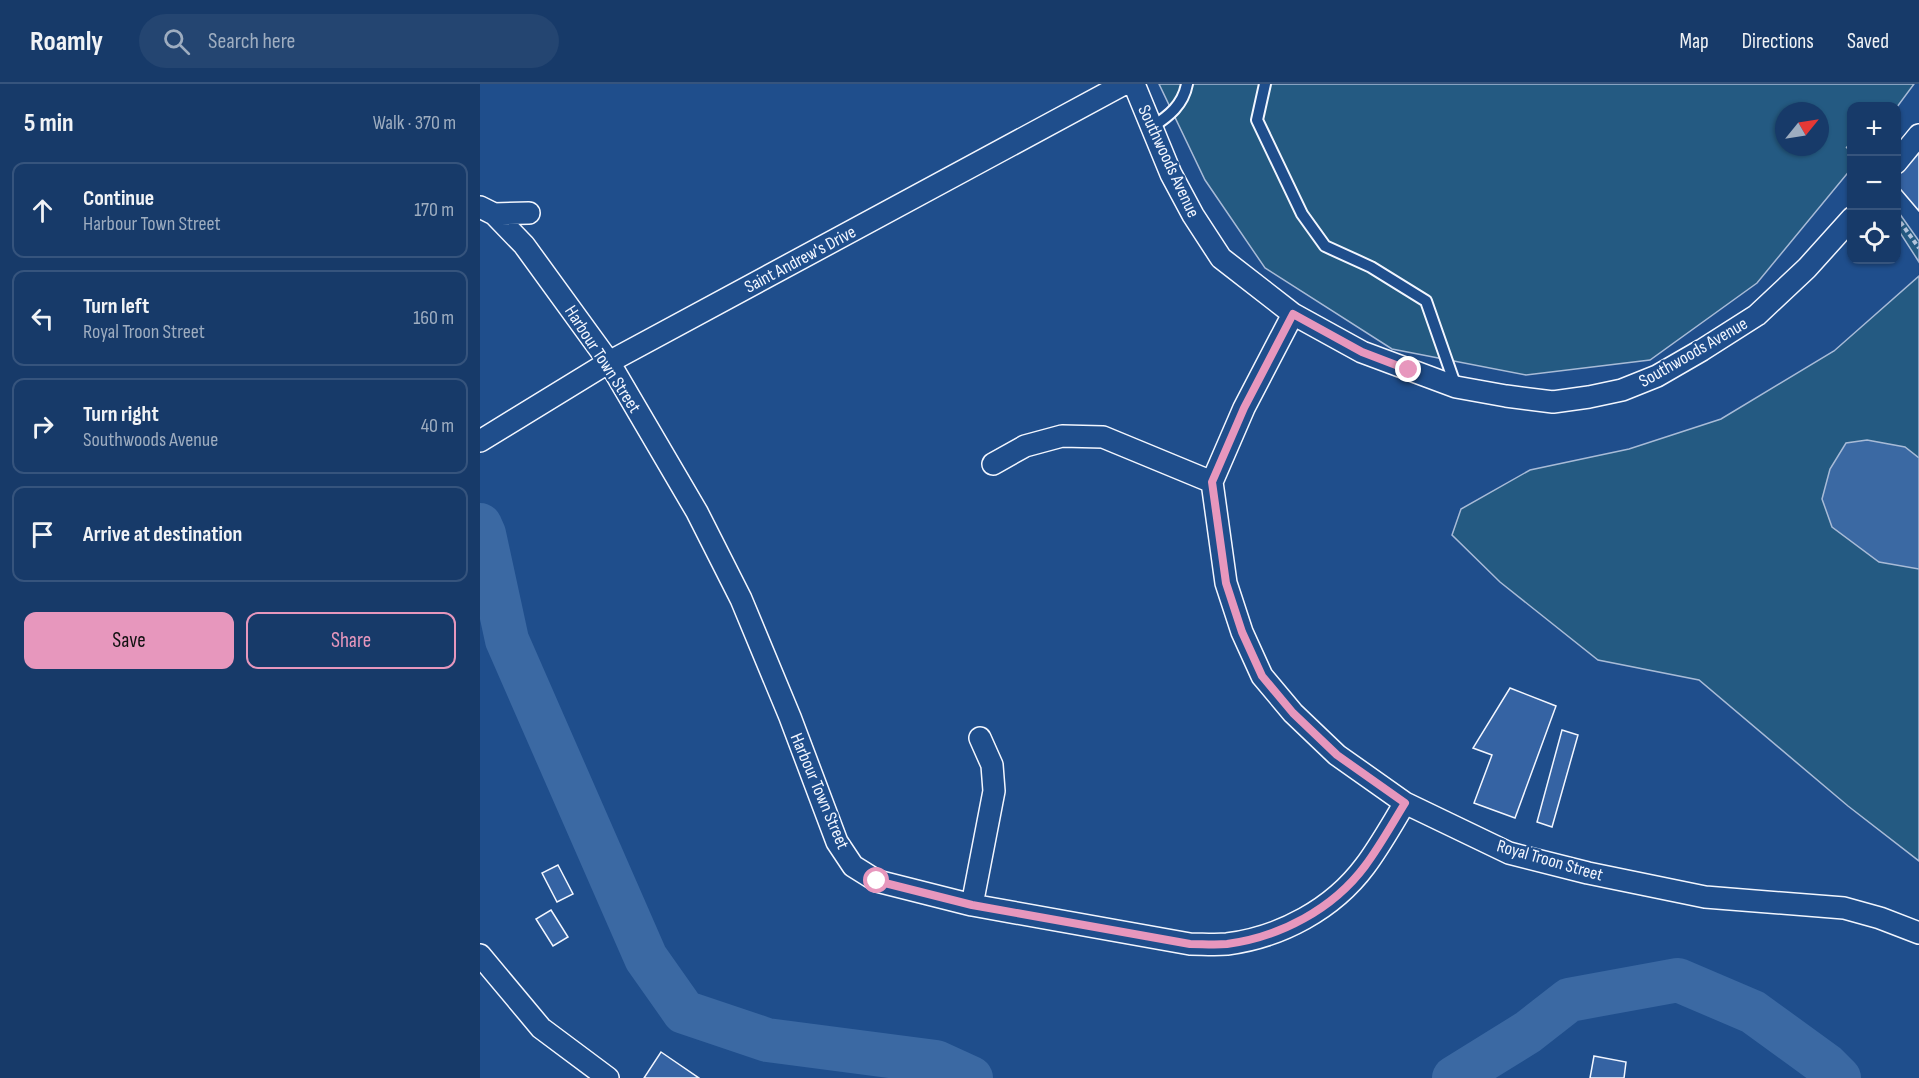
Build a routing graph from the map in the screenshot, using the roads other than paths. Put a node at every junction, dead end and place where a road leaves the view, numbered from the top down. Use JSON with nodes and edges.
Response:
{"nodes":[{"id":1,"x":1124,"y":84,"type":"edge"},
{"id":2,"x":1134,"y":84,"type":"edge"},
{"id":3,"x":1187,"y":84,"type":"edge"},
{"id":4,"x":1265,"y":84,"type":"edge"},
{"id":5,"x":1152,"y":127,"type":"junction"},
{"id":6,"x":1919,"y":135,"type":"edge"},
{"id":7,"x":1901,"y":157,"type":"edge"},
{"id":8,"x":487,"y":211,"type":"edge"},
{"id":9,"x":529,"y":213,"type":"dead end"},
{"id":10,"x":1847,"y":223,"type":"edge"},
{"id":11,"x":1293,"y":314,"type":"junction"},
{"id":12,"x":609,"y":362,"type":"junction"},
{"id":13,"x":1456,"y":387,"type":"junction"},
{"id":14,"x":480,"y":441,"type":"edge"},
{"id":15,"x":993,"y":464,"type":"dead end"},
{"id":16,"x":1212,"y":482,"type":"junction"},
{"id":17,"x":980,"y":738,"type":"dead end"},
{"id":18,"x":1405,"y":803,"type":"junction"},
{"id":19,"x":972,"y":905,"type":"junction"},
{"id":20,"x":1919,"y":933,"type":"edge"},
{"id":21,"x":480,"y":955,"type":"edge"},
{"id":22,"x":608,"y":1078,"type":"edge"}],
"edges":[{"from":1,"to":12,"type":"street","name":"Saint Andrew's Drive"},
{"from":2,"to":5,"type":"street","name":"Southwoods Avenue"},
{"from":3,"to":5,"type":"lane"},
{"from":4,"to":13,"type":"lane"},
{"from":5,"to":11,"type":"street","name":"Southwoods Avenue"},
{"from":6,"to":7,"type":"street"},
{"from":8,"to":9,"type":"street","name":"Harbour Town Street"},
{"from":8,"to":12,"type":"street","name":"Harbour Town Street"},
{"from":10,"to":13,"type":"street","name":"Southwoods Avenue"},
{"from":11,"to":13,"type":"street","name":"Southwoods Avenue"},
{"from":11,"to":16,"type":"street"},
{"from":12,"to":14,"type":"street","name":"Saint Andrew's Drive"},
{"from":12,"to":19,"type":"street","name":"Harbour Town Street"},
{"from":15,"to":16,"type":"street"},
{"from":16,"to":18,"type":"street","name":"Royal Troon Street"},
{"from":17,"to":19,"type":"street"},
{"from":18,"to":19,"type":"street","name":"Harbour Town Street"},
{"from":18,"to":20,"type":"street","name":"Royal Troon Street"},
{"from":21,"to":22,"type":"street"}]}
